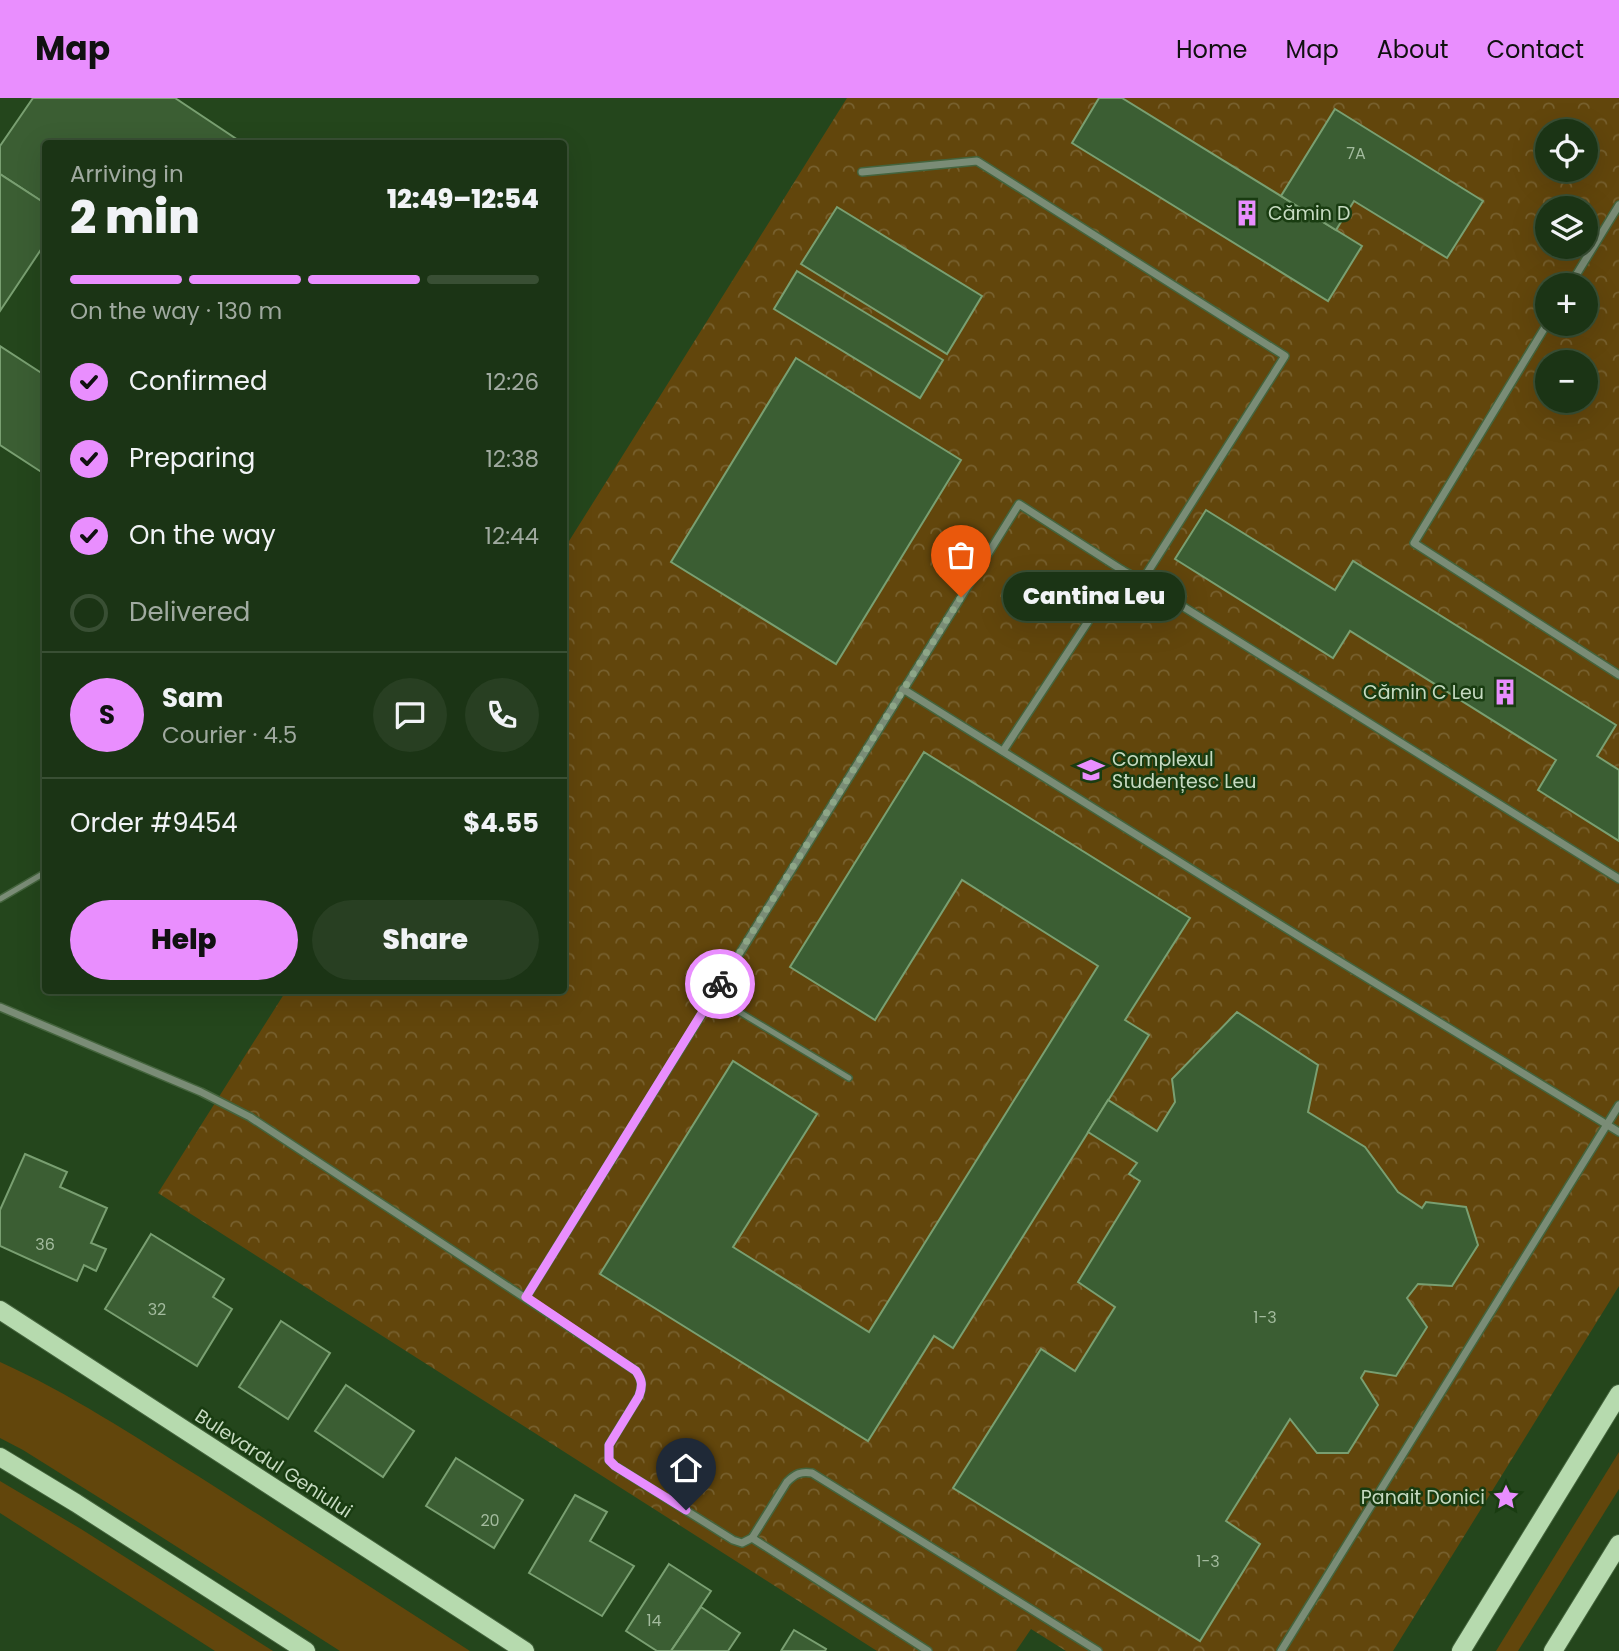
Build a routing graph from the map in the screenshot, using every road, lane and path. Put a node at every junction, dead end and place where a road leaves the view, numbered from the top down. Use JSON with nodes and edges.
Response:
{"nodes":[{"id":1,"x":862,"y":172,"type":"dead end"},
{"id":2,"x":1619,"y":205,"type":"edge"},
{"id":3,"x":1577,"y":273,"type":"edge"},
{"id":4,"x":1540,"y":336,"type":"edge"},
{"id":5,"x":1122,"y":570,"type":"junction"},
{"id":6,"x":1142,"y":581,"type":"junction"},
{"id":7,"x":1619,"y":675,"type":"edge"},
{"id":8,"x":903,"y":689,"type":"junction"},
{"id":9,"x":1003,"y":751,"type":"junction"},
{"id":10,"x":42,"y":874,"type":"edge"},
{"id":11,"x":1619,"y":879,"type":"edge"},
{"id":12,"x":0,"y":899,"type":"edge"},
{"id":13,"x":713,"y":996,"type":"junction"},
{"id":14,"x":0,"y":1007,"type":"edge"},
{"id":15,"x":849,"y":1079,"type":"dead end"},
{"id":16,"x":1619,"y":1105,"type":"edge"},
{"id":17,"x":1606,"y":1125,"type":"junction"},
{"id":18,"x":1619,"y":1132,"type":"edge"},
{"id":19,"x":526,"y":1297,"type":"junction"},
{"id":20,"x":0,"y":1310,"type":"edge"},
{"id":21,"x":1619,"y":1394,"type":"edge"},
{"id":22,"x":0,"y":1457,"type":"edge"},
{"id":23,"x":751,"y":1538,"type":"junction"},
{"id":24,"x":1619,"y":1544,"type":"edge"},
{"id":25,"x":306,"y":1651,"type":"edge"},
{"id":26,"x":525,"y":1651,"type":"edge"},
{"id":27,"x":928,"y":1651,"type":"edge"},
{"id":28,"x":1098,"y":1651,"type":"edge"},
{"id":29,"x":1281,"y":1651,"type":"edge"},
{"id":30,"x":1461,"y":1651,"type":"edge"},
{"id":31,"x":1553,"y":1651,"type":"edge"}],
"edges":[{"from":1,"to":6,"type":"street"},
{"from":2,"to":3,"type":"street"},
{"from":4,"to":7,"type":"street"},
{"from":5,"to":6,"type":"street"},
{"from":5,"to":8,"type":"street"},
{"from":5,"to":9,"type":"street"},
{"from":6,"to":11,"type":"street"},
{"from":8,"to":9,"type":"street"},
{"from":8,"to":13,"type":"street"},
{"from":9,"to":17,"type":"street"},
{"from":10,"to":12,"type":"lane"},
{"from":13,"to":15,"type":"lane"},
{"from":13,"to":19,"type":"street"},
{"from":14,"to":19,"type":"street"},
{"from":16,"to":17,"type":"street"},
{"from":17,"to":18,"type":"street"},
{"from":17,"to":29,"type":"street"},
{"from":19,"to":23,"type":"street"},
{"from":20,"to":26,"type":"main road","name":"Bulevardul Geniului"},
{"from":21,"to":30,"type":"main road"},
{"from":22,"to":25,"type":"main road"},
{"from":23,"to":27,"type":"street"},
{"from":23,"to":28,"type":"street"},
{"from":24,"to":31,"type":"main road"}]}
